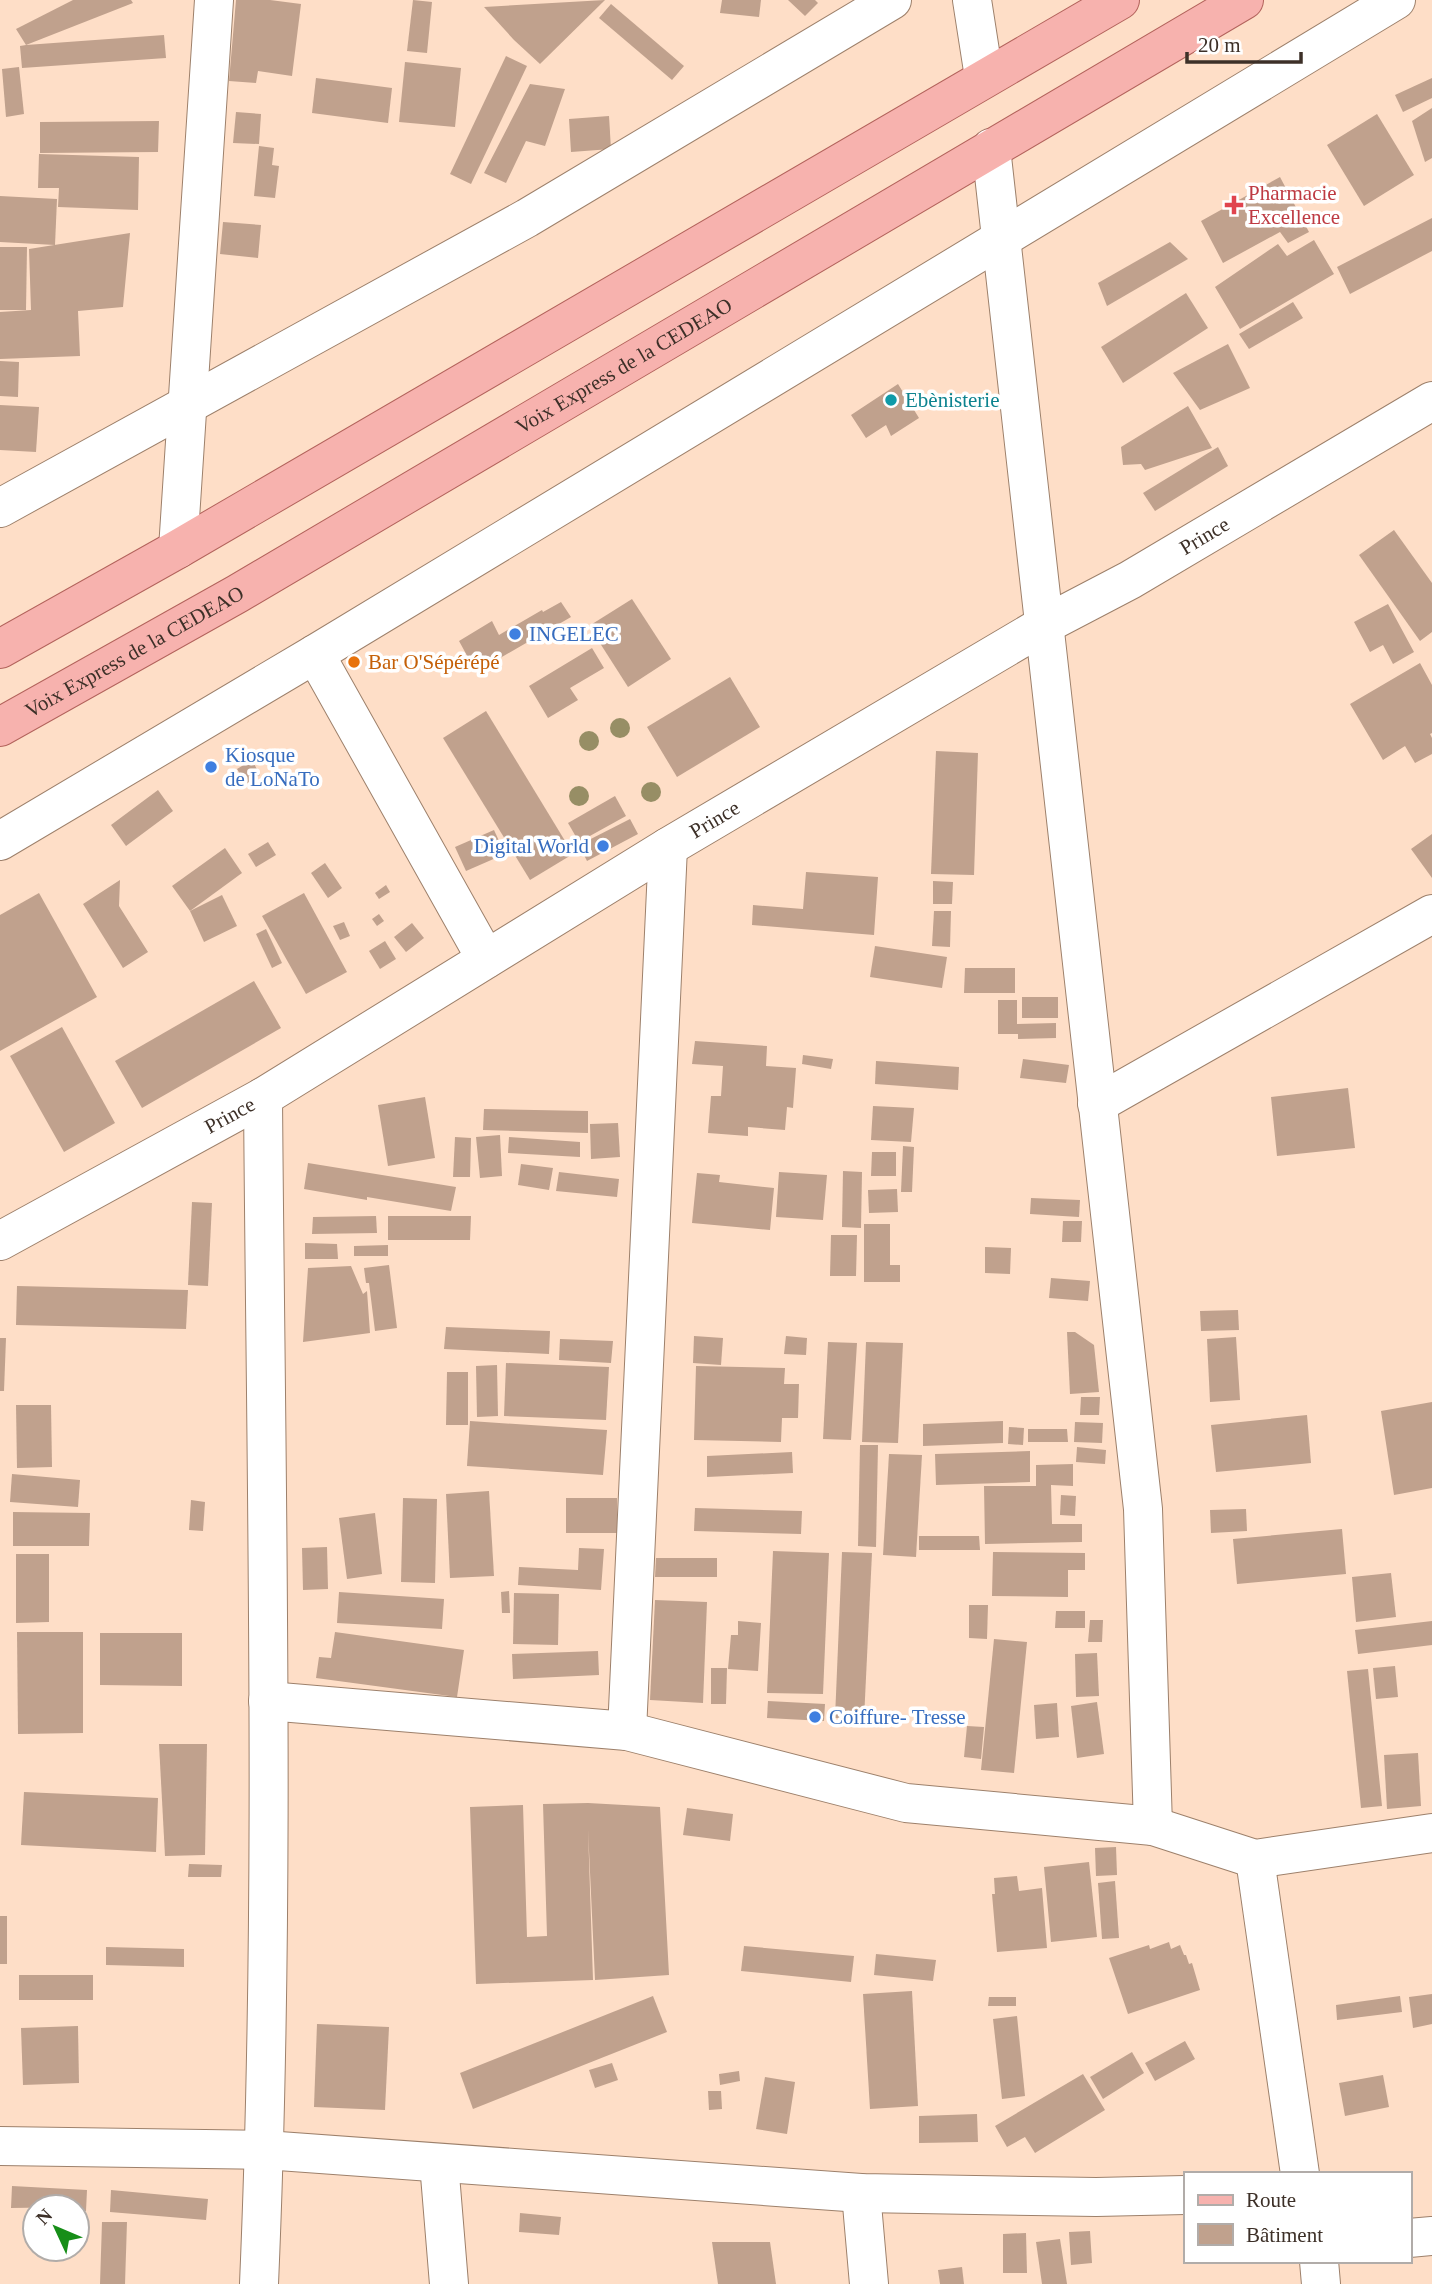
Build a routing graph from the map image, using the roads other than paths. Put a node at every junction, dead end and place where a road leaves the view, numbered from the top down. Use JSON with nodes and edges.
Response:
{"nodes":[{"id":1,"x":215,"y":0,"type":"edge"},
{"id":2,"x":892,"y":0,"type":"edge"},
{"id":3,"x":972,"y":0,"type":"edge"},
{"id":4,"x":1121,"y":0,"type":"edge"},
{"id":5,"x":1244,"y":0,"type":"edge"},
{"id":6,"x":1396,"y":0,"type":"edge"},
{"id":7,"x":984,"y":78,"type":"junction"},
{"id":8,"x":992,"y":148,"type":"junction"},
{"id":9,"x":1000,"y":238,"type":"junction"},
{"id":10,"x":1432,"y":401,"type":"edge"},
{"id":11,"x":188,"y":403,"type":"junction"},
{"id":12,"x":0,"y":508,"type":"edge"},
{"id":13,"x":178,"y":549,"type":"junction"},
{"id":14,"x":1044,"y":625,"type":"junction"},
{"id":15,"x":0,"y":649,"type":"edge"},
{"id":16,"x":315,"y":654,"type":"junction"},
{"id":17,"x":0,"y":727,"type":"edge"},
{"id":18,"x":0,"y":841,"type":"edge"},
{"id":19,"x":668,"y":847,"type":"junction"},
{"id":20,"x":1432,"y":914,"type":"edge"},
{"id":21,"x":486,"y":959,"type":"junction"},
{"id":22,"x":263,"y":1097,"type":"junction"},
{"id":23,"x":1097,"y":1104,"type":"junction"},
{"id":24,"x":0,"y":1241,"type":"edge"},
{"id":25,"x":268,"y":1701,"type":"junction"},
{"id":26,"x":627,"y":1731,"type":"junction"},
{"id":27,"x":1153,"y":1826,"type":"junction"},
{"id":28,"x":1432,"y":1833,"type":"edge"},
{"id":29,"x":1255,"y":1858,"type":"junction"},
{"id":30,"x":0,"y":2146,"type":"edge"},
{"id":31,"x":265,"y":2150,"type":"junction"},
{"id":32,"x":439,"y":2163,"type":"junction"},
{"id":33,"x":1300,"y":2172,"type":"edge"},
{"id":34,"x":861,"y":2193,"type":"junction"},
{"id":35,"x":1184,"y":2195,"type":"edge"},
{"id":36,"x":1432,"y":2236,"type":"edge"},
{"id":37,"x":1411,"y":2238,"type":"edge"},
{"id":38,"x":1319,"y":2263,"type":"edge"},
{"id":39,"x":259,"y":2284,"type":"edge"},
{"id":40,"x":449,"y":2284,"type":"edge"},
{"id":41,"x":869,"y":2284,"type":"edge"},
{"id":42,"x":1321,"y":2284,"type":"edge"}],
"edges":[{"from":1,"to":11,"type":"street"},
{"from":2,"to":11,"type":"street"},
{"from":3,"to":7,"type":"street"},
{"from":4,"to":7,"type":"main road"},
{"from":5,"to":8,"type":"main road","name":"Voix Express de la CEDEAO"},
{"from":6,"to":9,"type":"street"},
{"from":7,"to":13,"type":"main road"},
{"from":8,"to":9,"type":"street"},
{"from":8,"to":17,"type":"main road","name":"Voix Express de la CEDEAO"},
{"from":9,"to":14,"type":"street"},
{"from":9,"to":16,"type":"street"},
{"from":10,"to":14,"type":"street","name":"Prince"},
{"from":11,"to":12,"type":"street"},
{"from":11,"to":13,"type":"street"},
{"from":13,"to":15,"type":"main road"},
{"from":14,"to":19,"type":"street","name":"Prince"},
{"from":14,"to":23,"type":"street"},
{"from":16,"to":18,"type":"street"},
{"from":16,"to":21,"type":"street"},
{"from":19,"to":21,"type":"street","name":"Prince"},
{"from":19,"to":26,"type":"street"},
{"from":20,"to":23,"type":"street"},
{"from":21,"to":22,"type":"street","name":"Prince"},
{"from":22,"to":24,"type":"street","name":"Prince"},
{"from":22,"to":25,"type":"street"},
{"from":23,"to":27,"type":"street"},
{"from":25,"to":26,"type":"street"},
{"from":25,"to":31,"type":"street"},
{"from":26,"to":27,"type":"street"},
{"from":27,"to":29,"type":"street"},
{"from":28,"to":29,"type":"street"},
{"from":29,"to":33,"type":"street"},
{"from":30,"to":31,"type":"street"},
{"from":31,"to":32,"type":"street"},
{"from":31,"to":39,"type":"street"},
{"from":32,"to":34,"type":"street"},
{"from":32,"to":40,"type":"street"},
{"from":34,"to":35,"type":"street"},
{"from":34,"to":41,"type":"street"},
{"from":36,"to":37,"type":"street"},
{"from":38,"to":42,"type":"street"}]}
